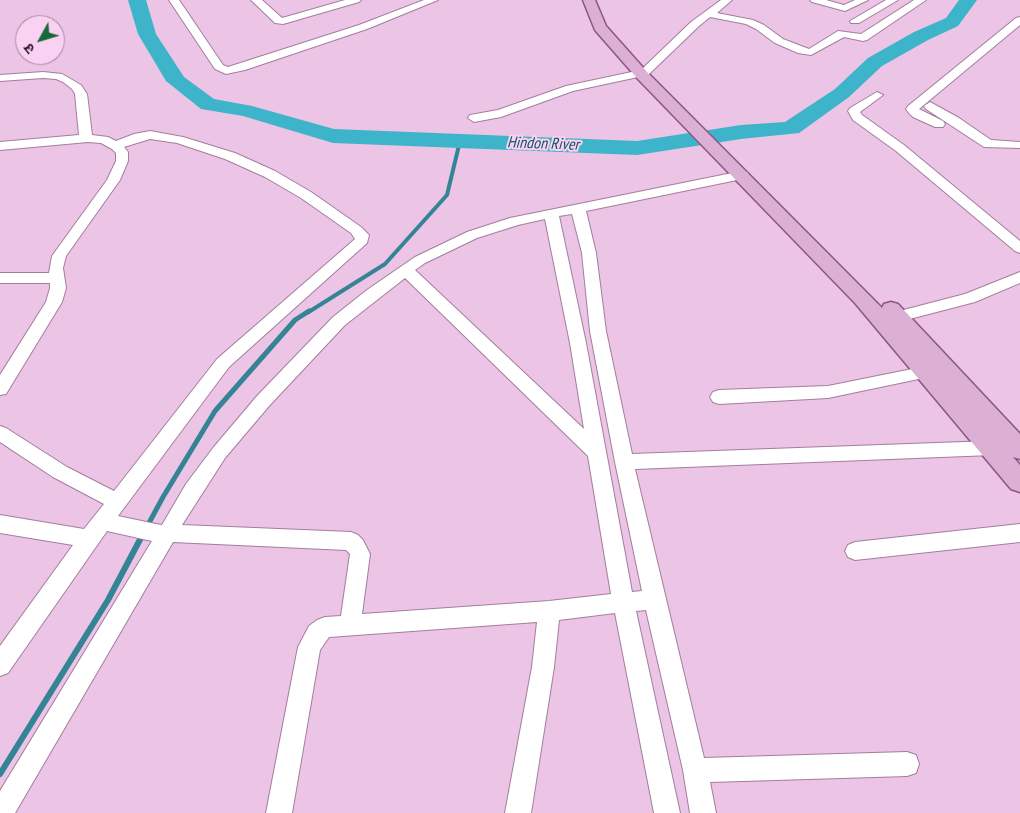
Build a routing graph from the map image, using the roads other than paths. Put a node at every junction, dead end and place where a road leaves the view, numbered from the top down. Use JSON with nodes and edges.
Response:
{"nodes":[{"id":1,"x":256,"y":0,"type":"edge"},
{"id":2,"x":356,"y":0,"type":"edge"},
{"id":3,"x":433,"y":0,"type":"edge"},
{"id":4,"x":589,"y":0,"type":"edge"},
{"id":5,"x":600,"y":0,"type":"edge"},
{"id":6,"x":727,"y":0,"type":"edge"},
{"id":7,"x":815,"y":0,"type":"edge"},
{"id":8,"x":863,"y":0,"type":"edge"},
{"id":9,"x":893,"y":0,"type":"edge"},
{"id":10,"x":921,"y":0,"type":"edge"},
{"id":11,"x":178,"y":1,"type":"edge"},
{"id":12,"x":709,"y":14,"type":"junction"},
{"id":13,"x":856,"y":21,"type":"dead end"},
{"id":14,"x":1019,"y":22,"type":"edge"},
{"id":15,"x":630,"y":53,"type":"junction"},
{"id":16,"x":644,"y":72,"type":"junction"},
{"id":17,"x":0,"y":78,"type":"edge"},
{"id":18,"x":877,"y":95,"type":"dead end"},
{"id":19,"x":920,"y":102,"type":"junction"},
{"id":20,"x":474,"y":118,"type":"dead end"},
{"id":21,"x":939,"y":124,"type":"dead end"},
{"id":22,"x":88,"y":138,"type":"junction"},
{"id":23,"x":0,"y":146,"type":"edge"},
{"id":24,"x":116,"y":146,"type":"junction"},
{"id":25,"x":1019,"y":148,"type":"edge"},
{"id":26,"x":744,"y":172,"type":"junction"},
{"id":27,"x":565,"y":210,"type":"junction"},
{"id":28,"x":1020,"y":248,"type":"edge"},
{"id":29,"x":406,"y":270,"type":"junction"},
{"id":30,"x":1020,"y":277,"type":"edge"},
{"id":31,"x":0,"y":278,"type":"edge"},
{"id":32,"x":58,"y":278,"type":"junction"},
{"id":33,"x":852,"y":280,"type":"junction"},
{"id":34,"x":898,"y":317,"type":"junction"},
{"id":35,"x":927,"y":372,"type":"junction"},
{"id":36,"x":0,"y":389,"type":"edge"},
{"id":37,"x":719,"y":397,"type":"dead end"},
{"id":38,"x":0,"y":433,"type":"edge"},
{"id":39,"x":1018,"y":445,"type":"edge"},
{"id":40,"x":992,"y":448,"type":"junction"},
{"id":41,"x":598,"y":454,"type":"junction"},
{"id":42,"x":624,"y":462,"type":"junction"},
{"id":43,"x":1020,"y":482,"type":"edge"},
{"id":44,"x":118,"y":502,"type":"junction"},
{"id":45,"x":109,"y":523,"type":"junction"},
{"id":46,"x":0,"y":524,"type":"edge"},
{"id":47,"x":1020,"y":533,"type":"edge"},
{"id":48,"x":162,"y":534,"type":"junction"},
{"id":49,"x":89,"y":539,"type":"junction"},
{"id":50,"x":856,"y":551,"type":"dead end"},
{"id":51,"x":639,"y":600,"type":"junction"},
{"id":52,"x":549,"y":611,"type":"junction"},
{"id":53,"x":350,"y":626,"type":"junction"},
{"id":54,"x":0,"y":665,"type":"edge"},
{"id":55,"x":907,"y":764,"type":"dead end"},
{"id":56,"x":695,"y":770,"type":"junction"},
{"id":57,"x":0,"y":813,"type":"edge"},
{"id":58,"x":279,"y":813,"type":"edge"},
{"id":59,"x":518,"y":813,"type":"edge"},
{"id":60,"x":667,"y":813,"type":"edge"},
{"id":61,"x":703,"y":813,"type":"edge"}],
"edges":[{"from":1,"to":2,"type":"street"},
{"from":3,"to":11,"type":"street"},
{"from":4,"to":15,"type":"main road"},
{"from":5,"to":15,"type":"main road"},
{"from":6,"to":12,"type":"street"},
{"from":7,"to":8,"type":"street"},
{"from":9,"to":13,"type":"street"},
{"from":10,"to":12,"type":"street"},
{"from":12,"to":16,"type":"street"},
{"from":14,"to":19,"type":"street"},
{"from":15,"to":16,"type":"main road"},
{"from":16,"to":20,"type":"street"},
{"from":16,"to":26,"type":"main road"},
{"from":17,"to":22,"type":"street"},
{"from":18,"to":28,"type":"street"},
{"from":19,"to":21,"type":"street"},
{"from":19,"to":25,"type":"street"},
{"from":22,"to":23,"type":"street"},
{"from":22,"to":24,"type":"street"},
{"from":24,"to":32,"type":"street"},
{"from":24,"to":44,"type":"street"},
{"from":26,"to":27,"type":"street"},
{"from":26,"to":33,"type":"main road"},
{"from":27,"to":29,"type":"street"},
{"from":27,"to":41,"type":"street"},
{"from":27,"to":42,"type":"street"},
{"from":29,"to":41,"type":"street"},
{"from":29,"to":48,"type":"street"},
{"from":30,"to":34,"type":"street"},
{"from":31,"to":32,"type":"street"},
{"from":32,"to":36,"type":"street"},
{"from":33,"to":34,"type":"main road"},
{"from":33,"to":35,"type":"main road"},
{"from":34,"to":39,"type":"main road"},
{"from":35,"to":37,"type":"street"},
{"from":35,"to":40,"type":"main road"},
{"from":38,"to":44,"type":"street"},
{"from":39,"to":40,"type":"street"},
{"from":40,"to":42,"type":"street"},
{"from":40,"to":43,"type":"main road"},
{"from":41,"to":51,"type":"street"},
{"from":42,"to":51,"type":"street"},
{"from":44,"to":45,"type":"street"},
{"from":45,"to":48,"type":"street"},
{"from":45,"to":49,"type":"street"},
{"from":46,"to":49,"type":"street"},
{"from":47,"to":50,"type":"street"},
{"from":48,"to":53,"type":"street"},
{"from":48,"to":57,"type":"street"},
{"from":49,"to":54,"type":"street"},
{"from":51,"to":52,"type":"street"},
{"from":51,"to":56,"type":"street"},
{"from":51,"to":60,"type":"street"},
{"from":52,"to":53,"type":"street"},
{"from":52,"to":59,"type":"street"},
{"from":53,"to":58,"type":"street"},
{"from":55,"to":56,"type":"street"},
{"from":56,"to":61,"type":"street"}]}
